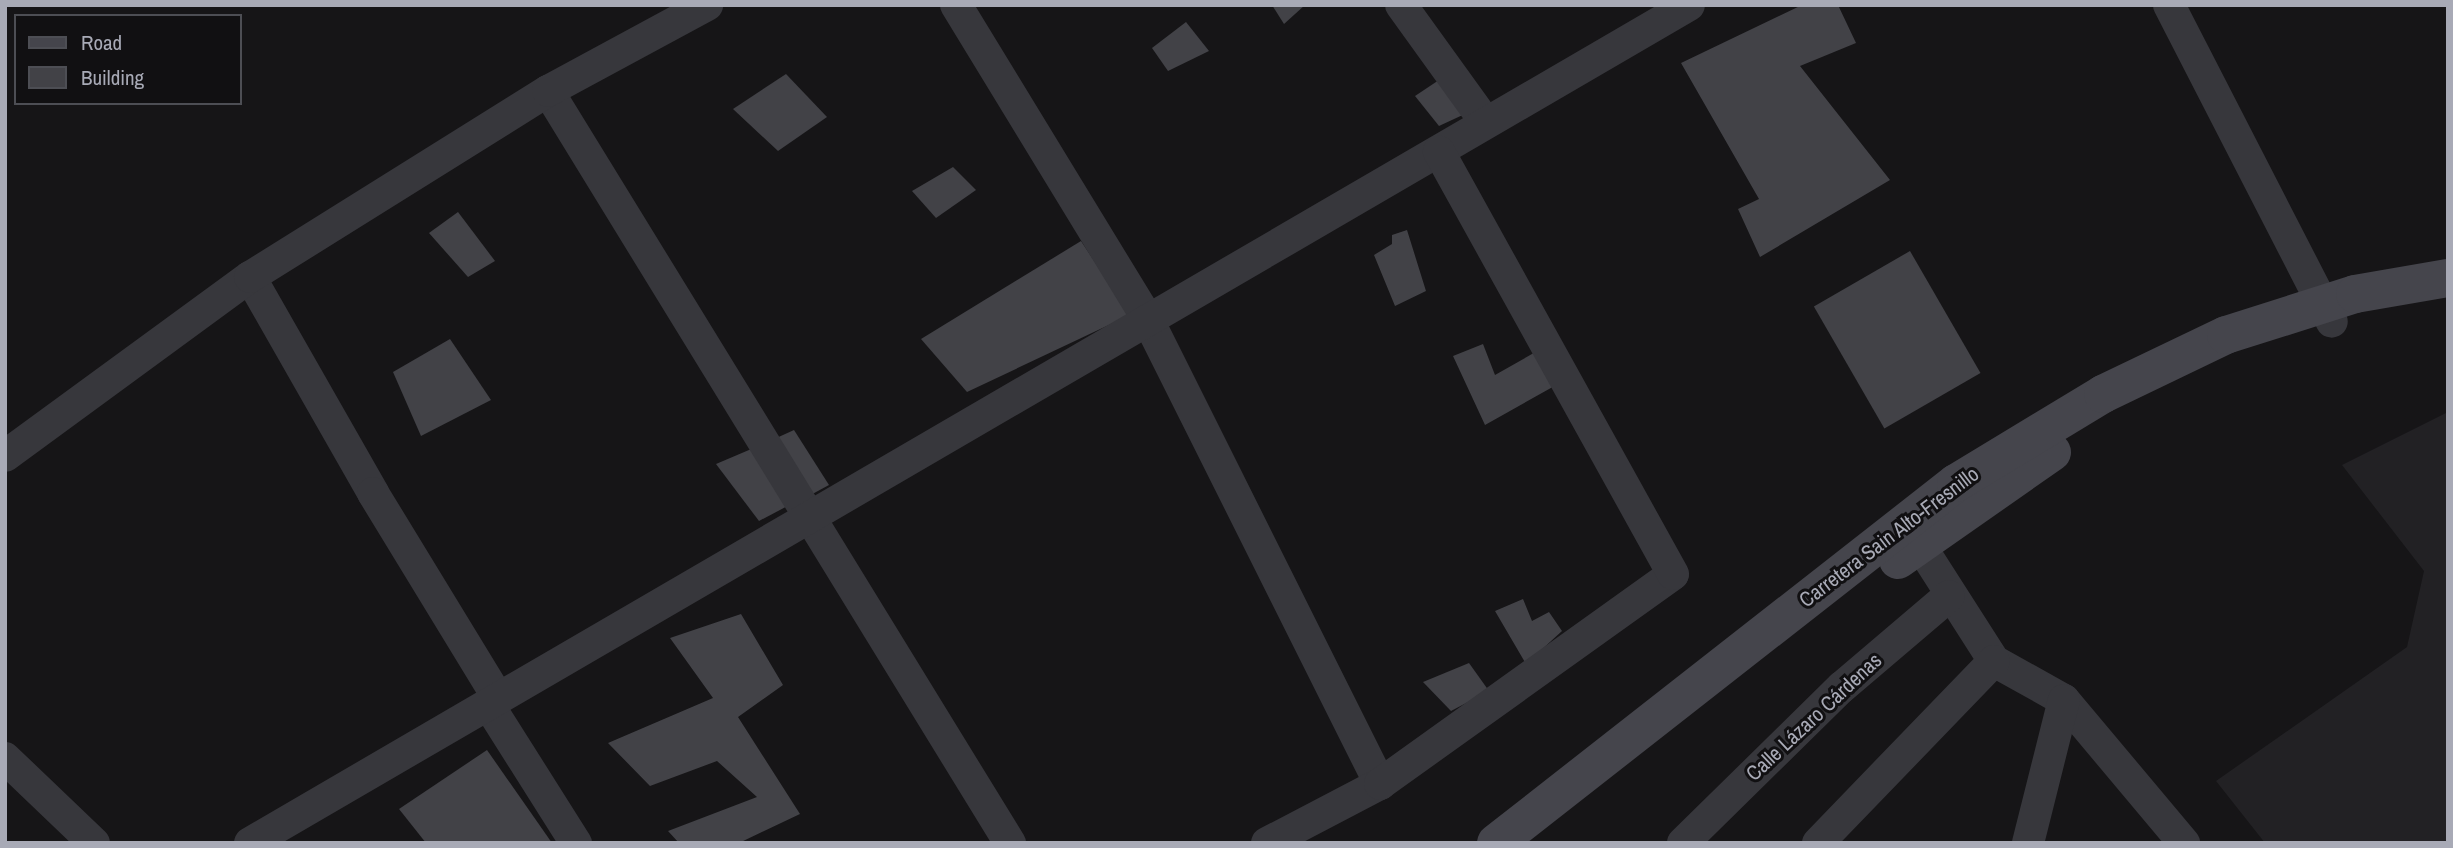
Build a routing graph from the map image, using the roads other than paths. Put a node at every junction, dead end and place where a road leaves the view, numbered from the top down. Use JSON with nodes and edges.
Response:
{"nodes":[{"id":1,"x":707,"y":5,"type":"edge"},
{"id":2,"x":956,"y":5,"type":"edge"},
{"id":3,"x":1401,"y":5,"type":"edge"},
{"id":4,"x":1689,"y":5,"type":"edge"},
{"id":5,"x":2169,"y":5,"type":"edge"},
{"id":6,"x":548,"y":91,"type":"junction"},
{"id":7,"x":1486,"y":123,"type":"junction"},
{"id":8,"x":1439,"y":151,"type":"junction"},
{"id":9,"x":250,"y":277,"type":"junction"},
{"id":10,"x":2448,"y":278,"type":"edge"},
{"id":11,"x":2448,"y":298,"type":"edge"},
{"id":12,"x":2328,"y":313,"type":"junction"},
{"id":13,"x":1148,"y":320,"type":"junction"},
{"id":14,"x":5,"y":456,"type":"edge"},
{"id":15,"x":812,"y":516,"type":"junction"},
{"id":16,"x":1911,"y":533,"type":"junction"},
{"id":17,"x":1949,"y":596,"type":"junction"},
{"id":18,"x":1994,"y":661,"type":"junction"},
{"id":19,"x":2064,"y":700,"type":"junction"},
{"id":20,"x":493,"y":701,"type":"junction"},
{"id":21,"x":5,"y":758,"type":"edge"},
{"id":22,"x":1380,"y":784,"type":"junction"},
{"id":23,"x":94,"y":843,"type":"edge"},
{"id":24,"x":250,"y":843,"type":"edge"},
{"id":25,"x":576,"y":843,"type":"edge"},
{"id":26,"x":1010,"y":843,"type":"edge"},
{"id":27,"x":1267,"y":843,"type":"edge"},
{"id":28,"x":1496,"y":843,"type":"edge"},
{"id":29,"x":1530,"y":843,"type":"edge"},
{"id":30,"x":1683,"y":843,"type":"edge"},
{"id":31,"x":1818,"y":843,"type":"edge"},
{"id":32,"x":2028,"y":843,"type":"edge"},
{"id":33,"x":2185,"y":843,"type":"edge"}],
"edges":[{"from":1,"to":6,"type":"street"},
{"from":2,"to":13,"type":"street"},
{"from":3,"to":7,"type":"street"},
{"from":4,"to":7,"type":"street"},
{"from":5,"to":12,"type":"street"},
{"from":6,"to":9,"type":"street"},
{"from":6,"to":15,"type":"street"},
{"from":7,"to":8,"type":"street"},
{"from":8,"to":13,"type":"street"},
{"from":8,"to":22,"type":"street"},
{"from":9,"to":14,"type":"street"},
{"from":9,"to":20,"type":"street"},
{"from":10,"to":12,"type":"main road"},
{"from":11,"to":12,"type":"main road"},
{"from":12,"to":16,"type":"main road"},
{"from":13,"to":15,"type":"street"},
{"from":13,"to":22,"type":"street"},
{"from":15,"to":20,"type":"street"},
{"from":15,"to":26,"type":"street"},
{"from":16,"to":17,"type":"street"},
{"from":16,"to":28,"type":"main road","name":"Carretera Sain Alto-Fresnillo"},
{"from":16,"to":29,"type":"main road"},
{"from":17,"to":18,"type":"street"},
{"from":17,"to":30,"type":"street","name":"Calle Lázaro Cárdenas"},
{"from":18,"to":19,"type":"street"},
{"from":18,"to":31,"type":"street"},
{"from":19,"to":32,"type":"street"},
{"from":19,"to":33,"type":"street"},
{"from":20,"to":24,"type":"street"},
{"from":20,"to":25,"type":"street"},
{"from":21,"to":23,"type":"street"},
{"from":22,"to":27,"type":"street"}]}
